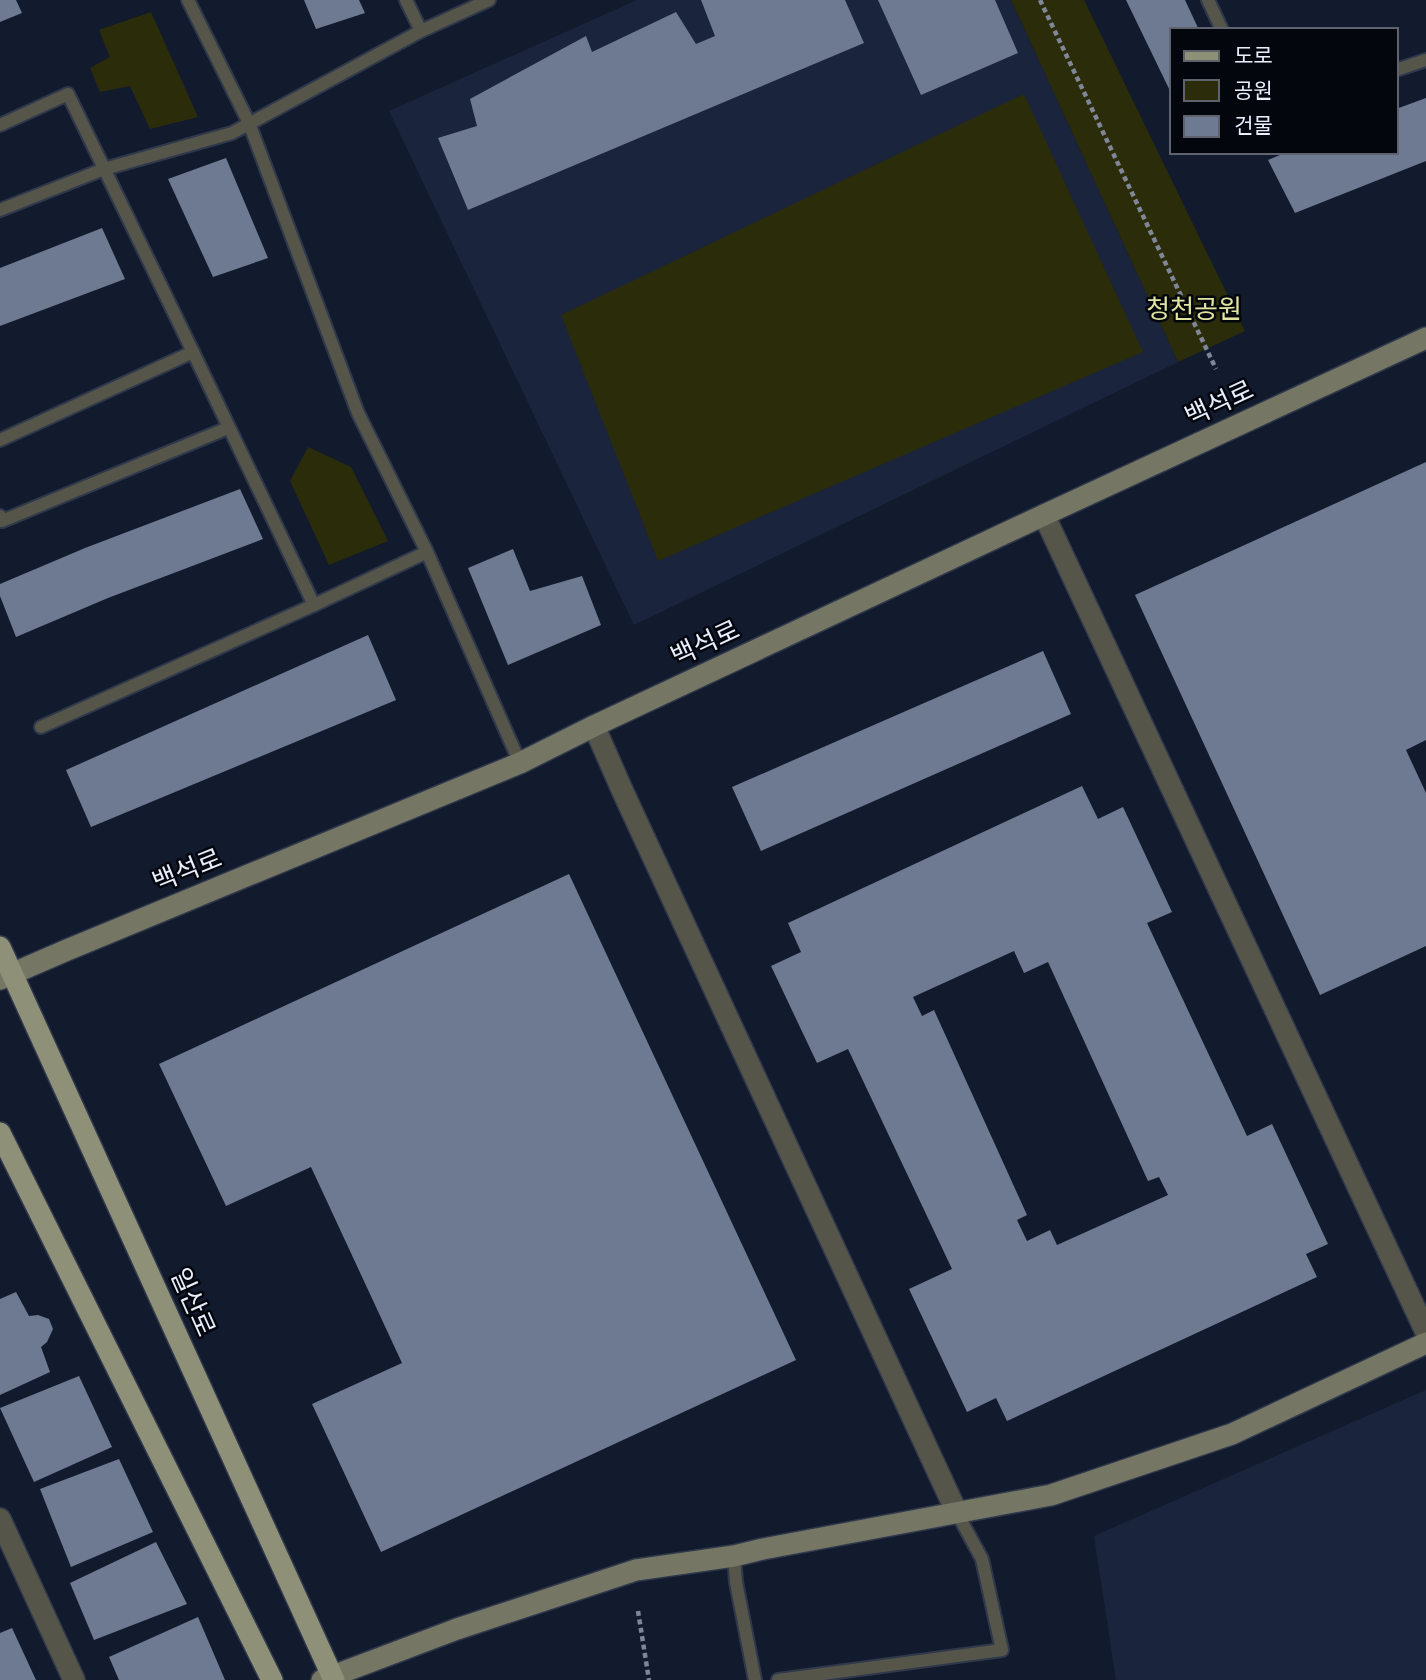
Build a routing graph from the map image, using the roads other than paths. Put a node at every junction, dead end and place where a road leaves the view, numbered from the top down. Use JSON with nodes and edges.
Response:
{"nodes":[{"id":1,"x":188,"y":0,"type":"edge"},
{"id":2,"x":406,"y":0,"type":"edge"},
{"id":3,"x":489,"y":0,"type":"edge"},
{"id":4,"x":1208,"y":0,"type":"edge"},
{"id":5,"x":1221,"y":28,"type":"edge"},
{"id":6,"x":421,"y":31,"type":"junction"},
{"id":7,"x":1426,"y":60,"type":"edge"},
{"id":8,"x":1398,"y":69,"type":"edge"},
{"id":9,"x":249,"y":123,"type":"junction"},
{"id":10,"x":0,"y":125,"type":"edge"},
{"id":11,"x":104,"y":169,"type":"junction"},
{"id":12,"x":0,"y":211,"type":"edge"},
{"id":13,"x":1426,"y":338,"type":"edge"},
{"id":14,"x":192,"y":352,"type":"junction"},
{"id":15,"x":229,"y":428,"type":"junction"},
{"id":16,"x":0,"y":440,"type":"edge"},
{"id":17,"x":1044,"y":515,"type":"junction"},
{"id":18,"x":0,"y":516,"type":"edge"},
{"id":19,"x":427,"y":552,"type":"junction"},
{"id":20,"x":314,"y":605,"type":"junction"},
{"id":21,"x":594,"y":726,"type":"junction"},
{"id":22,"x":41,"y":727,"type":"dead end"},
{"id":23,"x":520,"y":763,"type":"junction"},
{"id":24,"x":0,"y":947,"type":"edge"},
{"id":25,"x":6,"y":976,"type":"edge"},
{"id":26,"x":0,"y":1133,"type":"edge"},
{"id":27,"x":1426,"y":1332,"type":"edge"},
{"id":28,"x":1426,"y":1343,"type":"edge"},
{"id":29,"x":957,"y":1513,"type":"junction"},
{"id":30,"x":0,"y":1519,"type":"edge"},
{"id":31,"x":734,"y":1556,"type":"junction"},
{"id":32,"x":330,"y":1678,"type":"edge"},
{"id":33,"x":74,"y":1680,"type":"edge"},
{"id":34,"x":272,"y":1680,"type":"edge"},
{"id":35,"x":755,"y":1680,"type":"edge"},
{"id":36,"x":778,"y":1680,"type":"edge"}],
"edges":[{"from":1,"to":9,"type":"lane"},
{"from":2,"to":6,"type":"lane"},
{"from":3,"to":6,"type":"lane"},
{"from":4,"to":5,"type":"lane"},
{"from":6,"to":9,"type":"lane"},
{"from":7,"to":8,"type":"lane"},
{"from":9,"to":11,"type":"lane"},
{"from":9,"to":19,"type":"lane"},
{"from":10,"to":11,"type":"lane"},
{"from":11,"to":12,"type":"lane"},
{"from":11,"to":14,"type":"lane"},
{"from":13,"to":17,"type":"main road","name":"백석로"},
{"from":14,"to":15,"type":"lane"},
{"from":14,"to":16,"type":"lane"},
{"from":15,"to":18,"type":"lane"},
{"from":15,"to":20,"type":"lane"},
{"from":17,"to":21,"type":"main road","name":"백석로"},
{"from":17,"to":27,"type":"street"},
{"from":19,"to":20,"type":"lane"},
{"from":19,"to":23,"type":"lane"},
{"from":20,"to":22,"type":"lane"},
{"from":21,"to":23,"type":"main road","name":"백석로"},
{"from":21,"to":29,"type":"street"},
{"from":23,"to":25,"type":"main road","name":"백석로"},
{"from":24,"to":25,"type":"main road","name":"일산로"},
{"from":25,"to":32,"type":"main road","name":"일산로"},
{"from":26,"to":34,"type":"main road"},
{"from":28,"to":29,"type":"main road"},
{"from":29,"to":31,"type":"main road"},
{"from":29,"to":36,"type":"lane"},
{"from":30,"to":33,"type":"street"},
{"from":31,"to":32,"type":"main road"},
{"from":31,"to":35,"type":"lane"}]}
